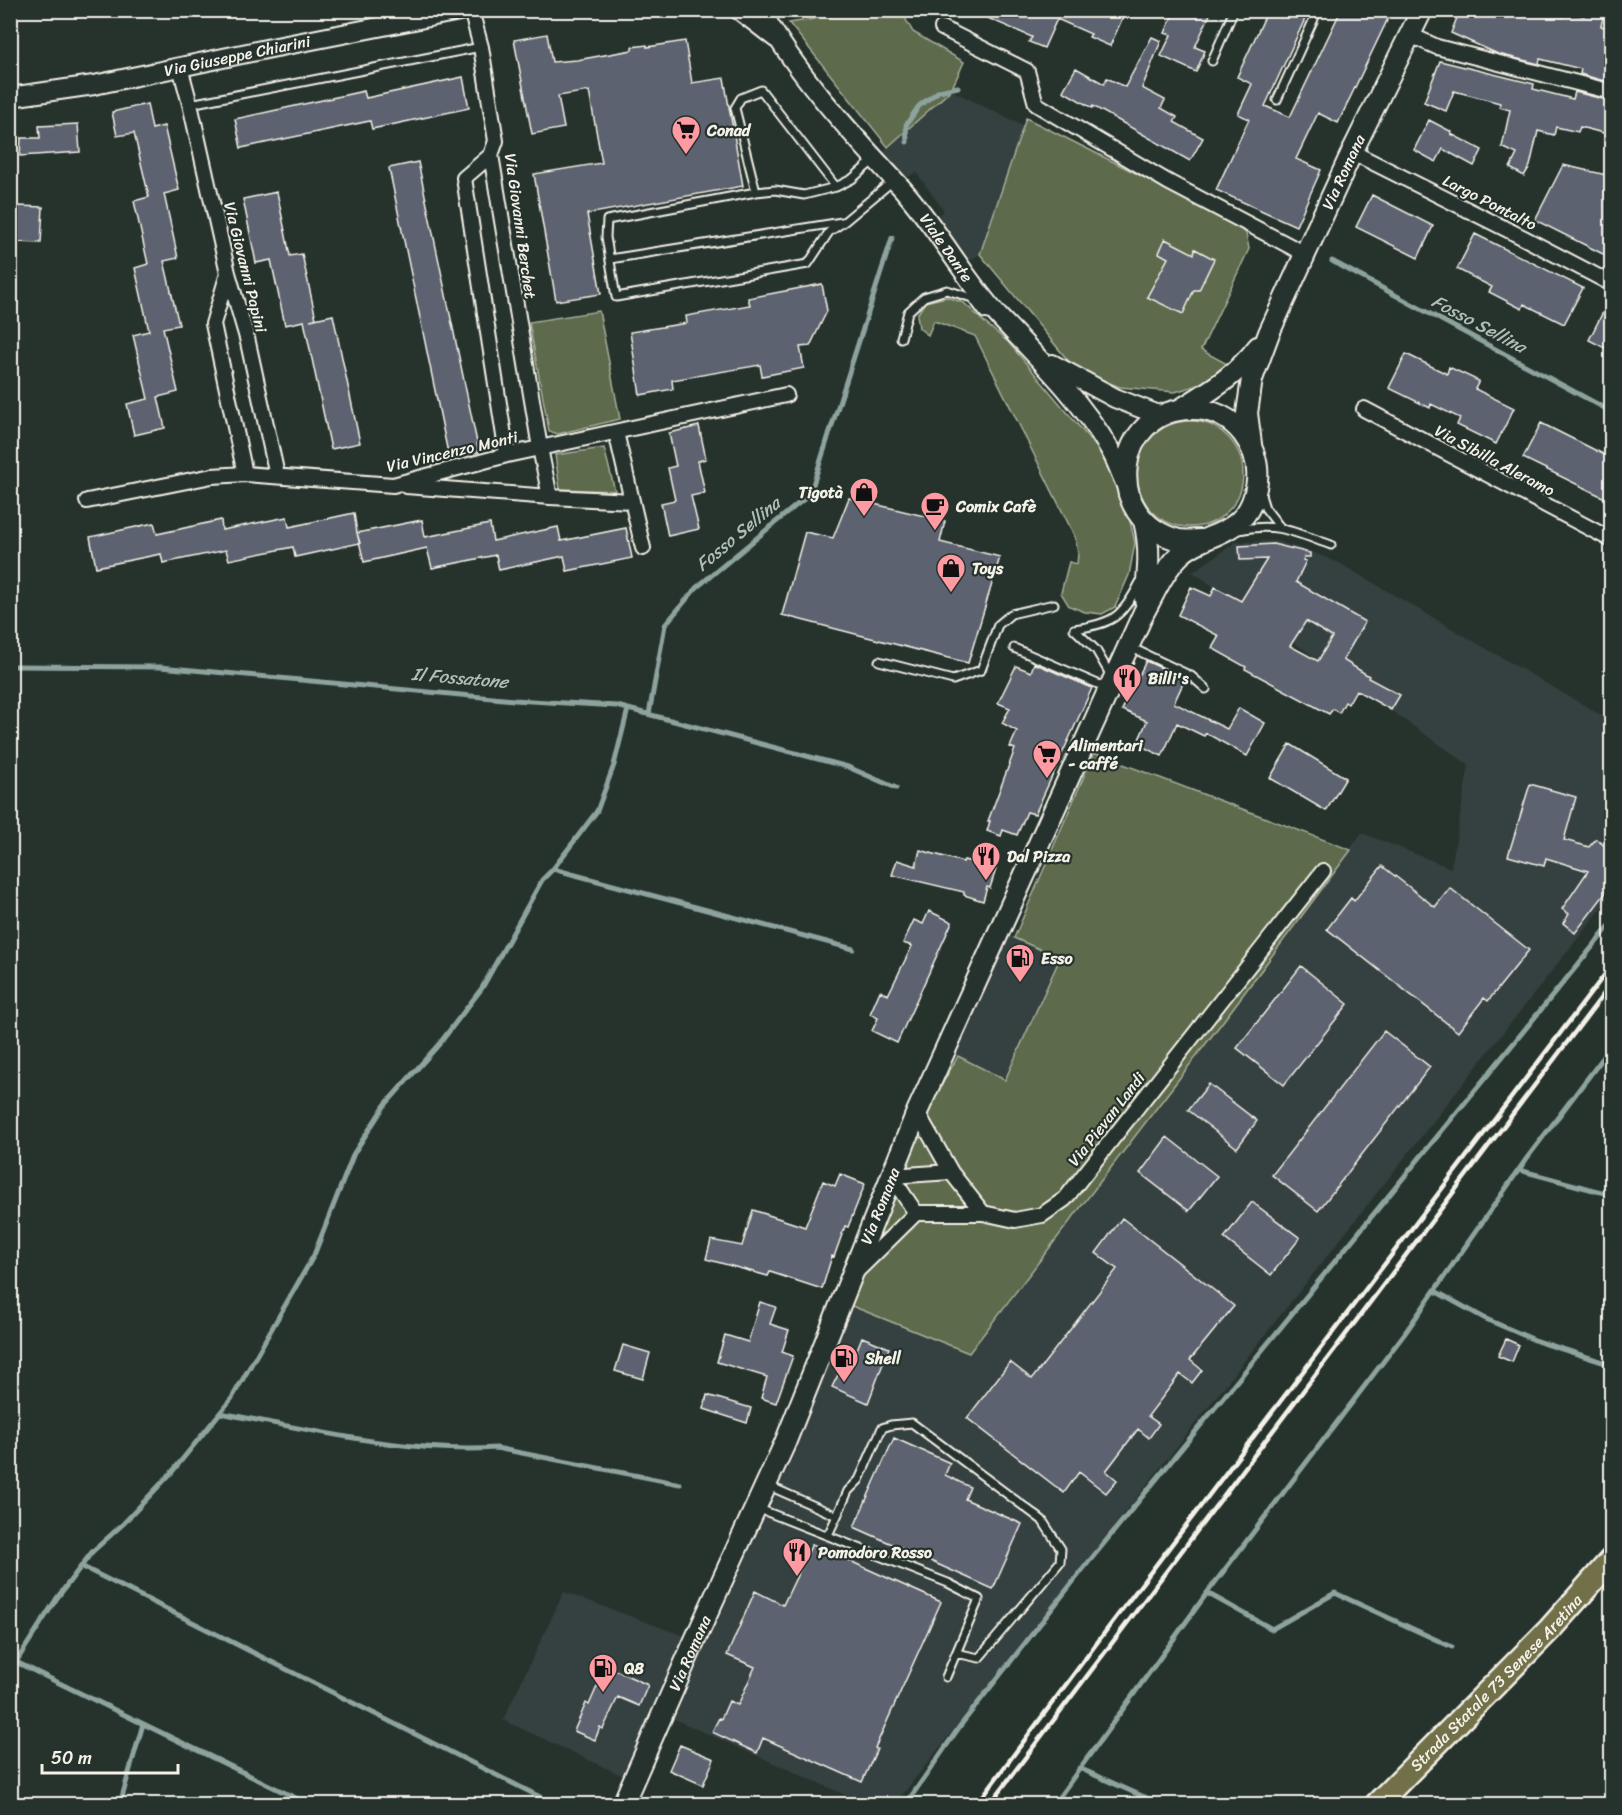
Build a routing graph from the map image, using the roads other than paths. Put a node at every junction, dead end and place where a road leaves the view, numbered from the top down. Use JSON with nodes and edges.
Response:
{"nodes":[{"id":1,"x":465,"y":10,"type":"edge"},
{"id":2,"x":471,"y":10,"type":"edge"},
{"id":3,"x":736,"y":10,"type":"edge"},
{"id":4,"x":761,"y":10,"type":"edge"},
{"id":5,"x":1234,"y":10,"type":"edge"},
{"id":6,"x":1318,"y":10,"type":"edge"},
{"id":7,"x":1422,"y":10,"type":"edge"},
{"id":8,"x":396,"y":16,"type":"edge"},
{"id":9,"x":942,"y":28,"type":"dead end"},
{"id":10,"x":1410,"y":35,"type":"junction"},
{"id":11,"x":779,"y":43,"type":"junction"},
{"id":12,"x":481,"y":47,"type":"junction"},
{"id":13,"x":1212,"y":61,"type":"dead end"},
{"id":14,"x":180,"y":67,"type":"junction"},
{"id":15,"x":1611,"y":92,"type":"edge"},
{"id":16,"x":10,"y":97,"type":"edge"},
{"id":17,"x":1277,"y":100,"type":"dead end"},
{"id":18,"x":190,"y":104,"type":"junction"},
{"id":19,"x":1352,"y":152,"type":"junction"},
{"id":20,"x":491,"y":155,"type":"junction"},
{"id":21,"x":875,"y":159,"type":"junction"},
{"id":22,"x":894,"y":180,"type":"junction"},
{"id":23,"x":836,"y":188,"type":"junction"},
{"id":24,"x":756,"y":192,"type":"junction"},
{"id":25,"x":845,"y":221,"type":"junction"},
{"id":26,"x":1305,"y":254,"type":"junction"},
{"id":27,"x":610,"y":259,"type":"junction"},
{"id":28,"x":228,"y":273,"type":"junction"},
{"id":29,"x":1611,"y":284,"type":"edge"},
{"id":30,"x":1000,"y":317,"type":"junction"},
{"id":31,"x":1269,"y":333,"type":"junction"},
{"id":32,"x":901,"y":338,"type":"dead end"},
{"id":33,"x":1040,"y":357,"type":"junction"},
{"id":34,"x":786,"y":395,"type":"dead end"},
{"id":35,"x":1181,"y":409,"type":"junction"},
{"id":36,"x":1364,"y":409,"type":"dead end"},
{"id":37,"x":1161,"y":416,"type":"junction"},
{"id":38,"x":616,"y":432,"type":"junction"},
{"id":39,"x":1251,"y":444,"type":"junction"},
{"id":40,"x":540,"y":448,"type":"junction"},
{"id":41,"x":507,"y":455,"type":"junction"},
{"id":42,"x":245,"y":474,"type":"junction"},
{"id":43,"x":277,"y":476,"type":"junction"},
{"id":44,"x":393,"y":485,"type":"junction"},
{"id":45,"x":1126,"y":485,"type":"junction"},
{"id":46,"x":1257,"y":485,"type":"junction"},
{"id":47,"x":550,"y":497,"type":"junction"},
{"id":48,"x":87,"y":501,"type":"dead end"},
{"id":49,"x":632,"y":501,"type":"junction"},
{"id":50,"x":1144,"y":521,"type":"junction"},
{"id":51,"x":1279,"y":526,"type":"junction"},
{"id":52,"x":1221,"y":534,"type":"junction"},
{"id":53,"x":1201,"y":540,"type":"junction"},
{"id":54,"x":1611,"y":540,"type":"edge"},
{"id":55,"x":1330,"y":545,"type":"dead end"},
{"id":56,"x":643,"y":548,"type":"dead end"},
{"id":57,"x":1149,"y":558,"type":"junction"},
{"id":58,"x":1054,"y":604,"type":"dead end"},
{"id":59,"x":1144,"y":612,"type":"junction"},
{"id":60,"x":1128,"y":647,"type":"junction"},
{"id":61,"x":1014,"y":648,"type":"dead end"},
{"id":62,"x":879,"y":661,"type":"dead end"},
{"id":63,"x":1112,"y":685,"type":"junction"},
{"id":64,"x":1206,"y":689,"type":"dead end"},
{"id":65,"x":1323,"y":871,"type":"dead end"},
{"id":66,"x":917,"y":1112,"type":"junction"},
{"id":67,"x":951,"y":1172,"type":"junction"},
{"id":68,"x":891,"y":1176,"type":"junction"},
{"id":69,"x":983,"y":1213,"type":"junction"},
{"id":70,"x":916,"y":1214,"type":"junction"},
{"id":71,"x":854,"y":1273,"type":"junction"},
{"id":72,"x":766,"y":1484,"type":"junction"},
{"id":73,"x":755,"y":1508,"type":"junction"},
{"id":74,"x":837,"y":1516,"type":"junction"},
{"id":75,"x":828,"y":1535,"type":"junction"},
{"id":76,"x":1611,"y":1559,"type":"edge"},
{"id":77,"x":956,"y":1653,"type":"junction"},
{"id":78,"x":946,"y":1677,"type":"dead end"},
{"id":79,"x":623,"y":1804,"type":"edge"},
{"id":80,"x":1377,"y":1804,"type":"edge"}],
"edges":[{"from":1,"to":8,"type":"street","name":"Via Giuseppe Chiarini"},
{"from":2,"to":12,"type":"street","name":"Via Giovanni Berchet"},
{"from":3,"to":11,"type":"street"},
{"from":4,"to":11,"type":"street","name":"Viale Dante"},
{"from":5,"to":13,"type":"lane"},
{"from":6,"to":17,"type":"lane"},
{"from":7,"to":10,"type":"main road","name":"Via Romana"},
{"from":8,"to":14,"type":"street","name":"Via Giuseppe Chiarini"},
{"from":9,"to":26,"type":"street"},
{"from":10,"to":15,"type":"street"},
{"from":10,"to":19,"type":"main road","name":"Via Romana"},
{"from":11,"to":21,"type":"street","name":"Viale Dante"},
{"from":12,"to":18,"type":"lane"},
{"from":12,"to":20,"type":"street","name":"Via Giovanni Berchet"},
{"from":14,"to":16,"type":"street","name":"Via Giuseppe Chiarini"},
{"from":14,"to":18,"type":"street","name":"Via Giovanni Papini"},
{"from":18,"to":28,"type":"street","name":"Via Giovanni Papini"},
{"from":19,"to":26,"type":"main road","name":"Via Romana"},
{"from":19,"to":29,"type":"street","name":"Largo Pontalto"},
{"from":20,"to":40,"type":"street","name":"Via Giovanni Berchet"},
{"from":20,"to":41,"type":"street"},
{"from":21,"to":22,"type":"street","name":"Viale Dante"},
{"from":21,"to":23,"type":"lane"},
{"from":22,"to":25,"type":"lane"},
{"from":22,"to":30,"type":"street","name":"Viale Dante"},
{"from":23,"to":24,"type":"lane"},
{"from":23,"to":24,"type":"lane"},
{"from":24,"to":27,"type":"lane"},
{"from":25,"to":27,"type":"lane"},
{"from":25,"to":27,"type":"lane"},
{"from":26,"to":31,"type":"main road","name":"Via Romana"},
{"from":28,"to":42,"type":"street"},
{"from":28,"to":43,"type":"street","name":"Via Giovanni Papini"},
{"from":30,"to":32,"type":"lane"},
{"from":30,"to":33,"type":"street","name":"Viale Dante"},
{"from":31,"to":35,"type":"main road"},
{"from":31,"to":39,"type":"main road"},
{"from":33,"to":37,"type":"street"},
{"from":33,"to":45,"type":"street","name":"Viale Dante"},
{"from":34,"to":38,"type":"street","name":"Via Vincenzo Monti"},
{"from":35,"to":37,"type":"main road"},
{"from":35,"to":39,"type":"main road"},
{"from":36,"to":54,"type":"street","name":"Via Sibilla Aleramo"},
{"from":37,"to":45,"type":"main road"},
{"from":38,"to":40,"type":"street","name":"Via Vincenzo Monti"},
{"from":38,"to":49,"type":"street"},
{"from":39,"to":46,"type":"main road"},
{"from":40,"to":41,"type":"street","name":"Via Vincenzo Monti"},
{"from":40,"to":47,"type":"street","name":"Via Giovanni Berchet"},
{"from":41,"to":44,"type":"street","name":"Via Vincenzo Monti"},
{"from":42,"to":43,"type":"street","name":"Via Vincenzo Monti"},
{"from":42,"to":48,"type":"street","name":"Via Vincenzo Monti"},
{"from":43,"to":44,"type":"street","name":"Via Vincenzo Monti"},
{"from":44,"to":47,"type":"street"},
{"from":45,"to":50,"type":"main road"},
{"from":46,"to":51,"type":"lane"},
{"from":46,"to":52,"type":"main road"},
{"from":47,"to":49,"type":"street"},
{"from":49,"to":56,"type":"street"},
{"from":50,"to":53,"type":"main road"},
{"from":50,"to":57,"type":"main road"},
{"from":51,"to":52,"type":"lane"},
{"from":51,"to":55,"type":"lane"},
{"from":52,"to":53,"type":"main road"},
{"from":53,"to":59,"type":"main road","name":"Via Romana"},
{"from":57,"to":59,"type":"main road"},
{"from":57,"to":63,"type":"lane"},
{"from":58,"to":62,"type":"lane"},
{"from":59,"to":60,"type":"main road","name":"Via Romana"},
{"from":60,"to":63,"type":"main road","name":"Via Romana"},
{"from":60,"to":64,"type":"lane"},
{"from":61,"to":63,"type":"lane"},
{"from":63,"to":66,"type":"main road","name":"Via Romana"},
{"from":65,"to":69,"type":"street","name":"Via Pievan Landi"},
{"from":66,"to":67,"type":"street"},
{"from":66,"to":68,"type":"main road","name":"Via Romana"},
{"from":67,"to":68,"type":"street"},
{"from":67,"to":69,"type":"street"},
{"from":68,"to":70,"type":"street"},
{"from":68,"to":71,"type":"main road","name":"Via Romana"},
{"from":69,"to":70,"type":"street","name":"Via Pievan Landi"},
{"from":70,"to":71,"type":"street"},
{"from":71,"to":72,"type":"main road","name":"Via Romana"},
{"from":72,"to":73,"type":"main road","name":"Via Romana"},
{"from":72,"to":74,"type":"lane"},
{"from":73,"to":75,"type":"lane"},
{"from":73,"to":79,"type":"main road","name":"Via Romana"},
{"from":74,"to":75,"type":"lane"},
{"from":74,"to":77,"type":"lane"},
{"from":75,"to":77,"type":"lane"},
{"from":76,"to":80,"type":"main road","name":"Strada Statale 73 Senese Aretina"},
{"from":77,"to":78,"type":"lane"}]}
